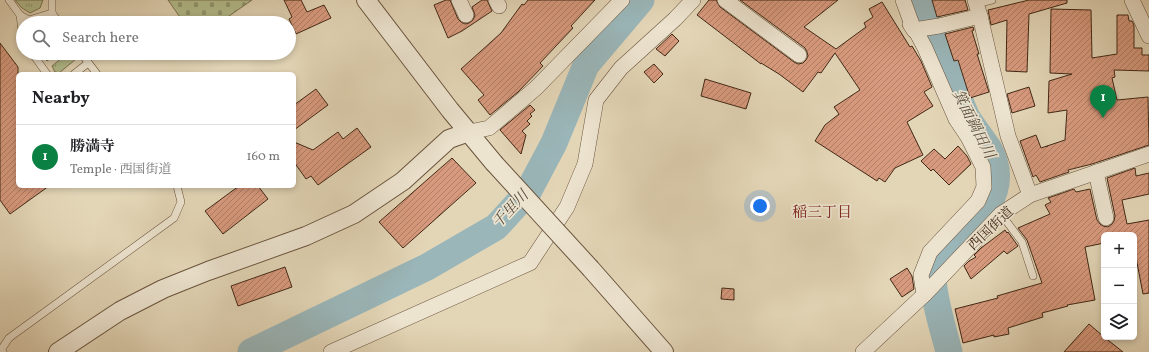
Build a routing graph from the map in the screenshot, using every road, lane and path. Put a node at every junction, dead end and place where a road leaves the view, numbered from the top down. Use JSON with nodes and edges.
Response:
{"nodes":[{"id":1,"x":9,"y":0,"type":"edge"},
{"id":2,"x":52,"y":0,"type":"edge"},
{"id":3,"x":366,"y":0,"type":"edge"},
{"id":4,"x":459,"y":0,"type":"edge"},
{"id":5,"x":622,"y":0,"type":"edge"},
{"id":6,"x":693,"y":0,"type":"edge"},
{"id":7,"x":725,"y":0,"type":"edge"},
{"id":8,"x":895,"y":0,"type":"edge"},
{"id":9,"x":903,"y":0,"type":"edge"},
{"id":10,"x":992,"y":0,"type":"edge"},
{"id":11,"x":1132,"y":0,"type":"edge"},
{"id":12,"x":977,"y":7,"type":"edge"},
{"id":13,"x":52,"y":13,"type":"junction"},
{"id":14,"x":20,"y":15,"type":"edge"},
{"id":15,"x":466,"y":15,"type":"dead end"},
{"id":16,"x":43,"y":16,"type":"edge"},
{"id":17,"x":54,"y":16,"type":"edge"},
{"id":18,"x":918,"y":30,"type":"junction"},
{"id":19,"x":1149,"y":36,"type":"edge"},
{"id":20,"x":799,"y":55,"type":"dead end"},
{"id":21,"x":37,"y":60,"type":"edge"},
{"id":22,"x":86,"y":60,"type":"edge"},
{"id":23,"x":88,"y":63,"type":"junction"},
{"id":24,"x":46,"y":72,"type":"edge"},
{"id":25,"x":77,"y":72,"type":"edge"},
{"id":26,"x":95,"y":72,"type":"edge"},
{"id":27,"x":468,"y":132,"type":"junction"},
{"id":28,"x":1149,"y":154,"type":"edge"},
{"id":29,"x":1096,"y":172,"type":"junction"},
{"id":30,"x":178,"y":188,"type":"edge"},
{"id":31,"x":1030,"y":195,"type":"junction"},
{"id":32,"x":1001,"y":214,"type":"junction"},
{"id":33,"x":1106,"y":218,"type":"dead end"},
{"id":34,"x":1033,"y":276,"type":"dead end"},
{"id":35,"x":925,"y":294,"type":"junction"},
{"id":36,"x":3,"y":352,"type":"edge"},
{"id":37,"x":58,"y":352,"type":"edge"},
{"id":38,"x":331,"y":352,"type":"edge"},
{"id":39,"x":664,"y":352,"type":"edge"},
{"id":40,"x":863,"y":352,"type":"edge"}],
"edges":[{"from":1,"to":14,"type":"lane"},
{"from":2,"to":13,"type":"lane"},
{"from":3,"to":27,"type":"street"},
{"from":4,"to":15,"type":"street"},
{"from":5,"to":27,"type":"street"},
{"from":6,"to":38,"type":"street"},
{"from":7,"to":20,"type":"street"},
{"from":8,"to":18,"type":"street"},
{"from":9,"to":18,"type":"street"},
{"from":10,"to":12,"type":"lane"},
{"from":11,"to":19,"type":"street"},
{"from":12,"to":18,"type":"street"},
{"from":12,"to":31,"type":"street"},
{"from":13,"to":16,"type":"lane"},
{"from":13,"to":17,"type":"lane"},
{"from":18,"to":35,"type":"street"},
{"from":21,"to":24,"type":"lane"},
{"from":22,"to":23,"type":"lane"},
{"from":23,"to":25,"type":"lane"},
{"from":23,"to":26,"type":"lane"},
{"from":27,"to":37,"type":"street"},
{"from":27,"to":39,"type":"street","bridge":true},
{"from":28,"to":29,"type":"street","name":"西国街道"},
{"from":29,"to":31,"type":"street","name":"西国街道"},
{"from":29,"to":33,"type":"street"},
{"from":30,"to":36,"type":"lane"},
{"from":31,"to":32,"type":"street","name":"西国街道"},
{"from":32,"to":34,"type":"lane"},
{"from":32,"to":35,"type":"street","name":"西国街道"},
{"from":35,"to":40,"type":"street","name":"西国街道"}]}
